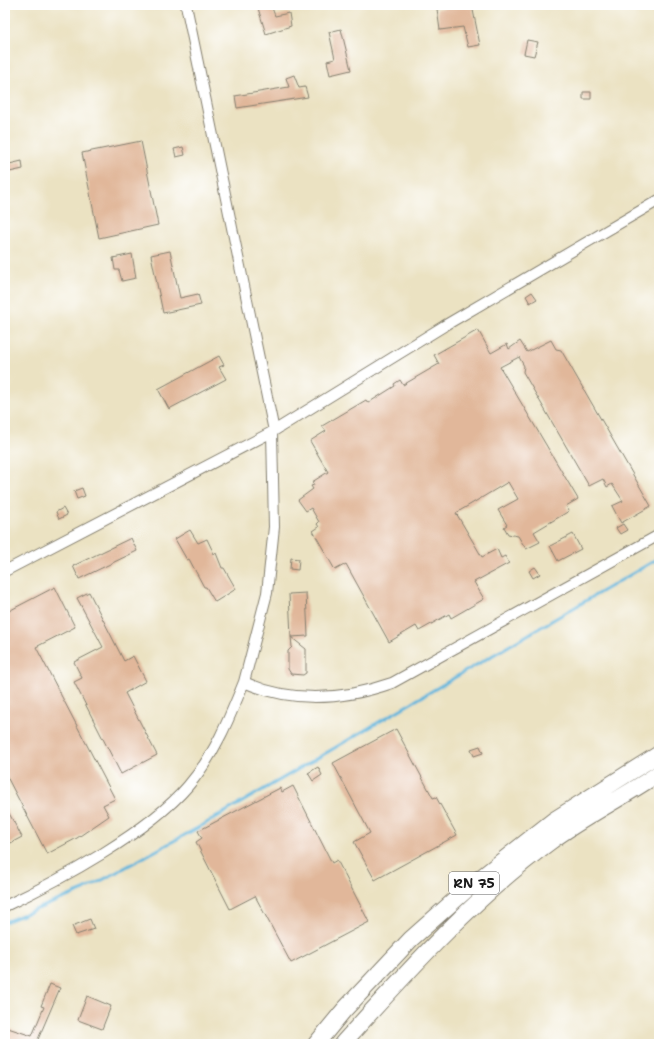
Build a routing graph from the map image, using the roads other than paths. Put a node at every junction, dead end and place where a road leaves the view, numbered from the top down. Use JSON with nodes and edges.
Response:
{"nodes":[{"id":1,"x":186,"y":5,"type":"edge"},
{"id":2,"x":659,"y":200,"type":"edge"},
{"id":3,"x":273,"y":431,"type":"junction"},
{"id":4,"x":659,"y":535,"type":"edge"},
{"id":5,"x":5,"y":571,"type":"edge"},
{"id":6,"x":244,"y":682,"type":"junction"},
{"id":7,"x":659,"y":754,"type":"edge"},
{"id":8,"x":659,"y":773,"type":"edge"},
{"id":9,"x":5,"y":906,"type":"edge"},
{"id":10,"x":316,"y":1044,"type":"edge"},
{"id":11,"x":342,"y":1044,"type":"edge"}],
"edges":[{"from":1,"to":3,"type":"street"},
{"from":2,"to":3,"type":"street"},
{"from":3,"to":5,"type":"street"},
{"from":3,"to":6,"type":"street"},
{"from":4,"to":6,"type":"street"},
{"from":6,"to":9,"type":"street"},
{"from":7,"to":10,"type":"highway","number":"RN 75"},
{"from":8,"to":11,"type":"highway","number":"RN 75"}]}
